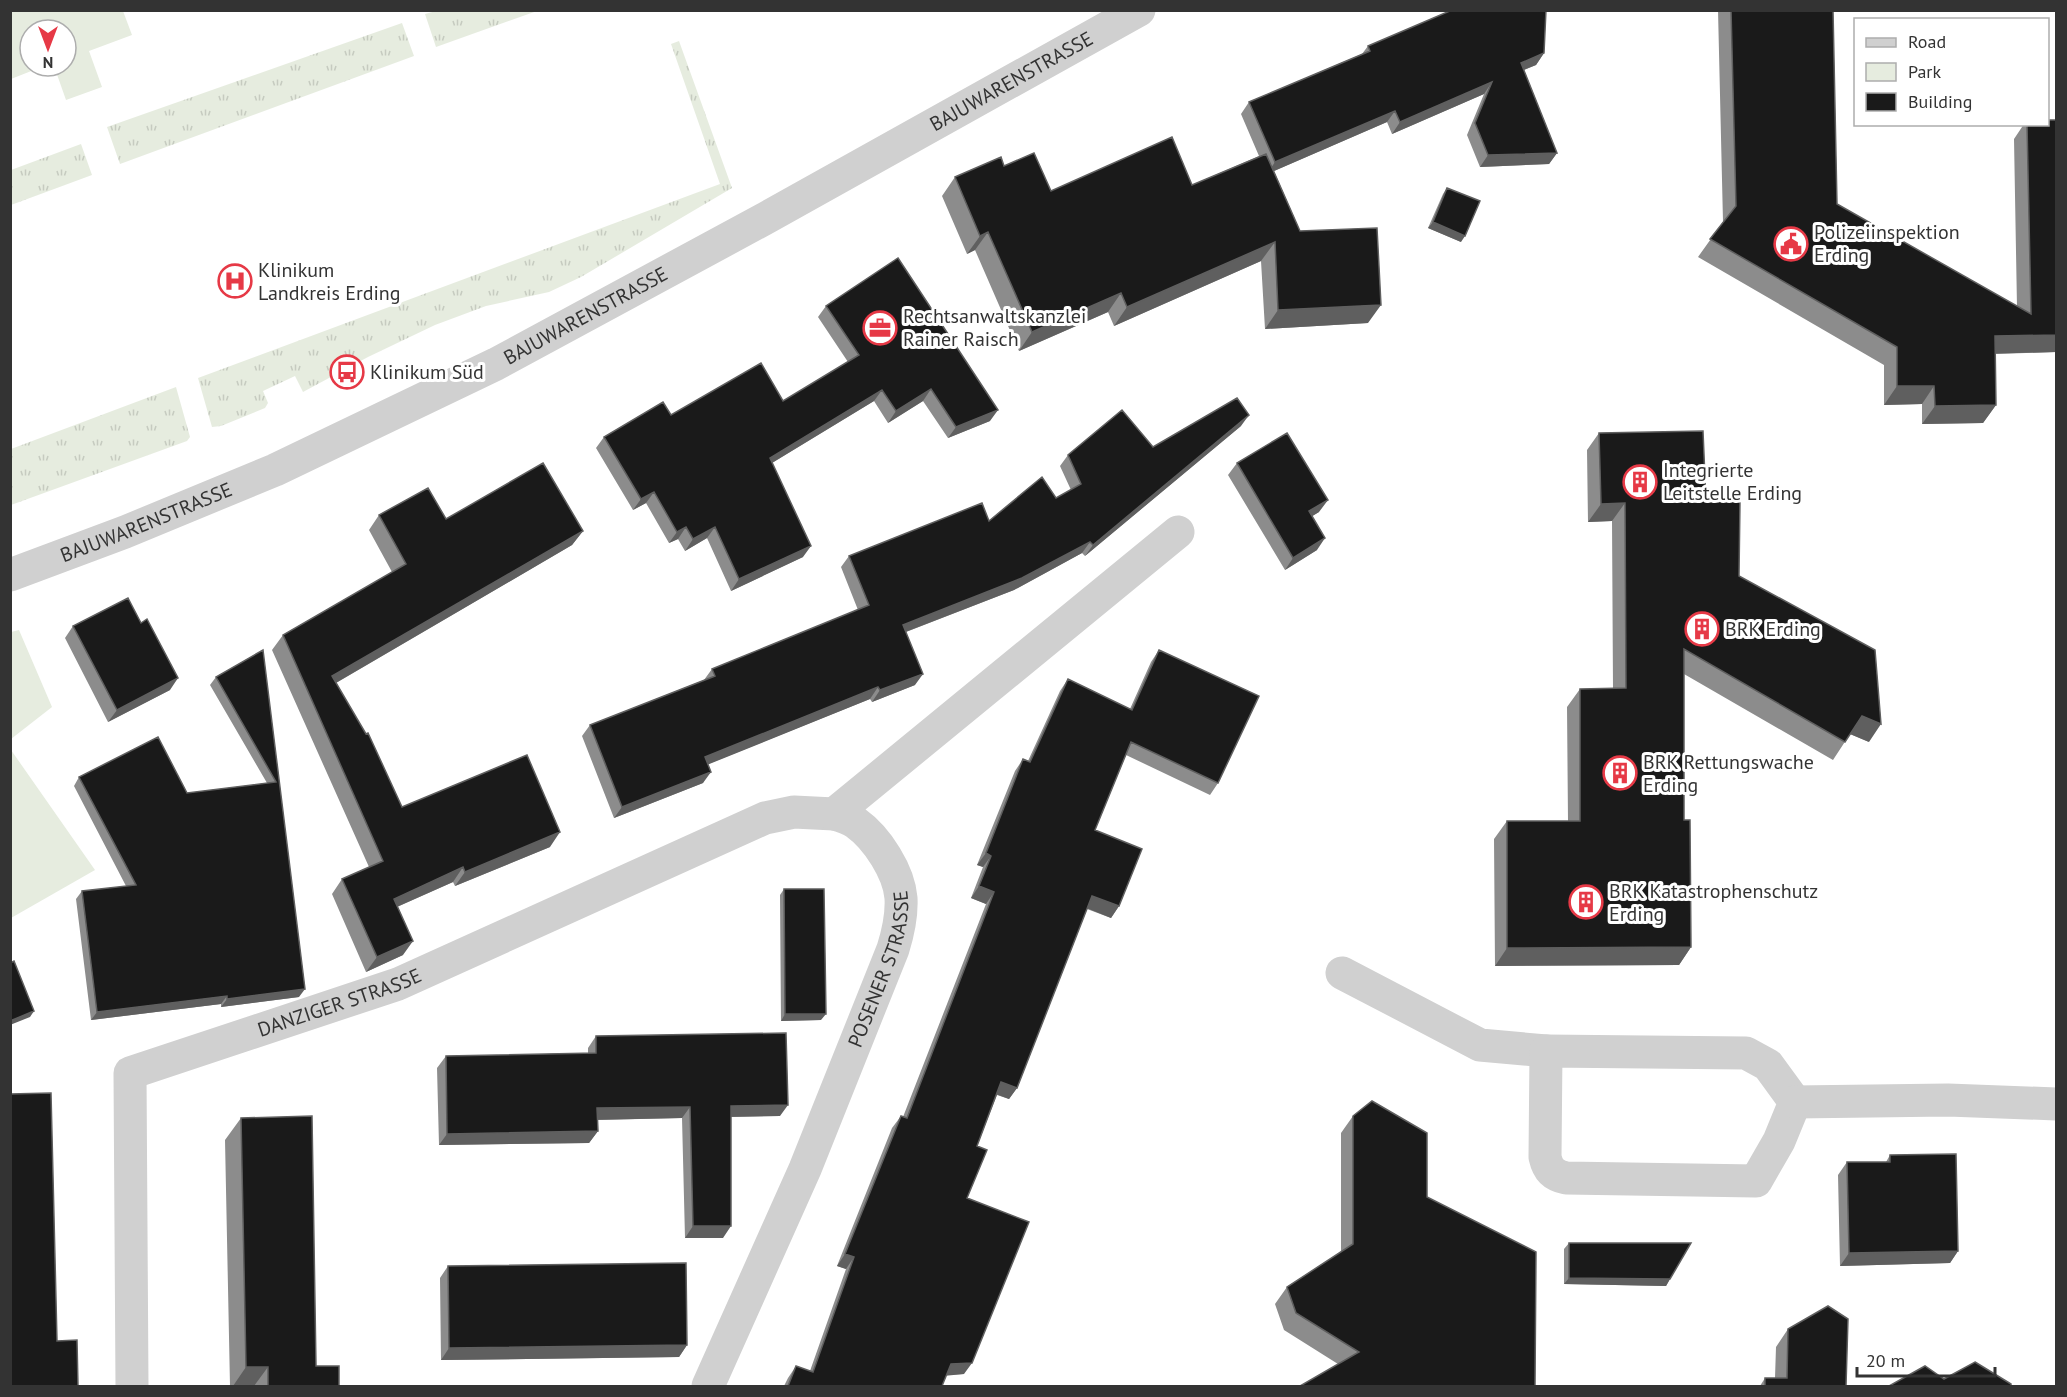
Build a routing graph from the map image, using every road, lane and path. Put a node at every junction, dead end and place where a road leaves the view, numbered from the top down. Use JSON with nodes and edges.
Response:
{"nodes":[{"id":1,"x":1139,"y":10,"type":"edge"},
{"id":2,"x":1178,"y":532,"type":"dead end"},
{"id":3,"x":10,"y":575,"type":"edge"},
{"id":4,"x":834,"y":814,"type":"junction"},
{"id":5,"x":1342,"y":973,"type":"dead end"},
{"id":6,"x":1546,"y":1051,"type":"junction"},
{"id":7,"x":1796,"y":1102,"type":"junction"},
{"id":8,"x":2056,"y":1104,"type":"edge"},
{"id":9,"x":132,"y":1386,"type":"edge"},
{"id":10,"x":708,"y":1386,"type":"edge"}],
"edges":[{"from":1,"to":3,"type":"street","name":"BAJUWARENSTRASSE"},
{"from":2,"to":4,"type":"street"},
{"from":4,"to":9,"type":"street","name":"DANZIGER STRASSE"},
{"from":4,"to":10,"type":"street","name":"POSENER STRASSE"},
{"from":5,"to":6,"type":"street"},
{"from":6,"to":7,"type":"street"},
{"from":6,"to":7,"type":"street"},
{"from":7,"to":8,"type":"street"}]}
